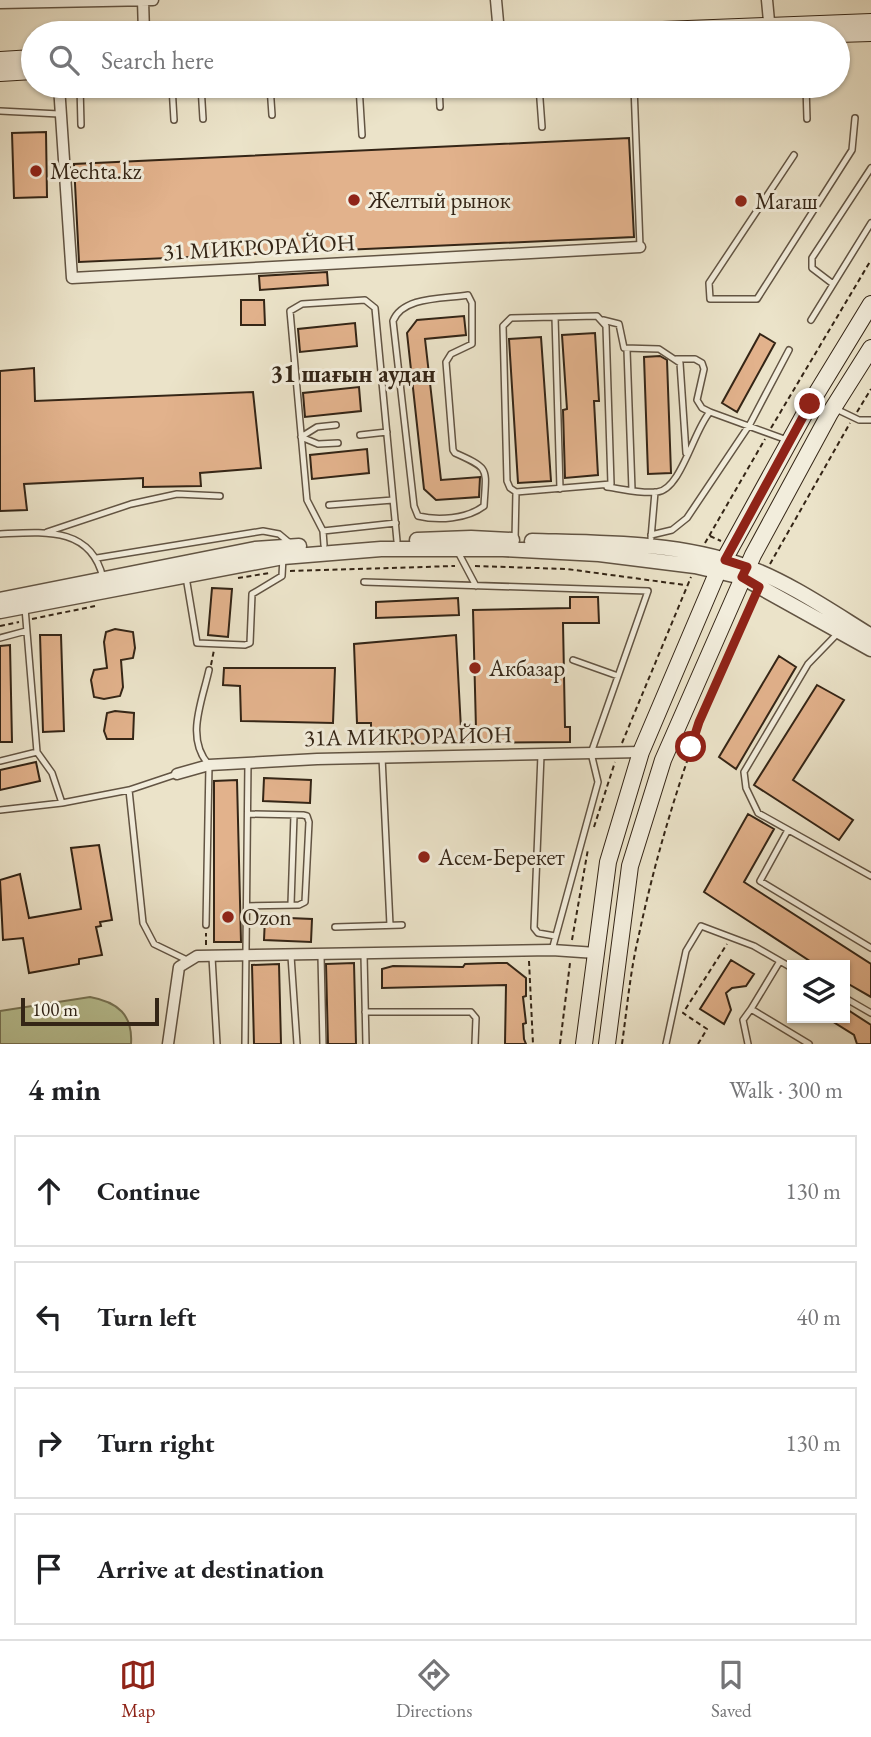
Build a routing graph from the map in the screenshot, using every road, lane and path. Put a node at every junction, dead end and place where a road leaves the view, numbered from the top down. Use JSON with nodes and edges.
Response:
{"nodes":[{"id":1,"x":143,"y":0,"type":"edge"},
{"id":2,"x":153,"y":0,"type":"edge"},
{"id":3,"x":496,"y":0,"type":"edge"},
{"id":4,"x":767,"y":0,"type":"edge"},
{"id":5,"x":0,"y":3,"type":"edge"},
{"id":6,"x":144,"y":21,"type":"edge"},
{"id":7,"x":498,"y":21,"type":"edge"},
{"id":8,"x":769,"y":21,"type":"edge"},
{"id":9,"x":871,"y":22,"type":"edge"},
{"id":10,"x":850,"y":23,"type":"edge"},
{"id":11,"x":871,"y":33,"type":"edge"},
{"id":12,"x":850,"y":34,"type":"edge"},
{"id":13,"x":21,"y":59,"type":"edge"},
{"id":14,"x":0,"y":60,"type":"edge"},
{"id":15,"x":21,"y":72,"type":"edge"},
{"id":16,"x":0,"y":73,"type":"edge"},
{"id":17,"x":59,"y":98,"type":"edge"},
{"id":18,"x":80,"y":98,"type":"edge"},
{"id":19,"x":173,"y":98,"type":"edge"},
{"id":20,"x":202,"y":98,"type":"edge"},
{"id":21,"x":271,"y":98,"type":"edge"},
{"id":22,"x":360,"y":98,"type":"edge"},
{"id":23,"x":440,"y":98,"type":"edge"},
{"id":24,"x":540,"y":98,"type":"edge"},
{"id":25,"x":634,"y":98,"type":"edge"},
{"id":26,"x":806,"y":98,"type":"edge"},
{"id":27,"x":440,"y":107,"type":"dead end"},
{"id":28,"x":0,"y":111,"type":"edge"},
{"id":29,"x":59,"y":114,"type":"junction"},
{"id":30,"x":272,"y":115,"type":"dead end"},
{"id":31,"x":855,"y":118,"type":"dead end"},
{"id":32,"x":203,"y":119,"type":"dead end"},
{"id":33,"x":807,"y":119,"type":"dead end"},
{"id":34,"x":174,"y":120,"type":"dead end"},
{"id":35,"x":81,"y":125,"type":"dead end"},
{"id":36,"x":542,"y":127,"type":"dead end"},
{"id":37,"x":362,"y":135,"type":"dead end"},
{"id":38,"x":794,"y":155,"type":"dead end"},
{"id":39,"x":871,"y":168,"type":"edge"},
{"id":40,"x":871,"y":223,"type":"edge"},
{"id":41,"x":640,"y":247,"type":"joint"},
{"id":42,"x":833,"y":284,"type":"junction"},
{"id":43,"x":871,"y":304,"type":"edge"},
{"id":44,"x":555,"y":317,"type":"junction"},
{"id":45,"x":603,"y":320,"type":"junction"},
{"id":46,"x":811,"y":320,"type":"dead end"},
{"id":47,"x":871,"y":348,"type":"edge"},
{"id":48,"x":628,"y":350,"type":"junction"},
{"id":49,"x":789,"y":350,"type":"dead end"},
{"id":50,"x":676,"y":359,"type":"junction"},
{"id":51,"x":871,"y":389,"type":"edge"},
{"id":52,"x":833,"y":408,"type":"junction"},
{"id":53,"x":710,"y":412,"type":"junction"},
{"id":54,"x":854,"y":417,"type":"junction"},
{"id":55,"x":871,"y":420,"type":"edge"},
{"id":56,"x":750,"y":424,"type":"junction"},
{"id":57,"x":336,"y":425,"type":"dead end"},
{"id":58,"x":387,"y":432,"type":"junction"},
{"id":59,"x":360,"y":435,"type":"dead end"},
{"id":60,"x":301,"y":437,"type":"junction"},
{"id":61,"x":790,"y":441,"type":"junction"},
{"id":62,"x":338,"y":443,"type":"dead end"},
{"id":63,"x":686,"y":456,"type":"junction"},
{"id":64,"x":607,"y":487,"type":"junction"},
{"id":65,"x":560,"y":489,"type":"junction"},
{"id":66,"x":632,"y":490,"type":"junction"},
{"id":67,"x":516,"y":492,"type":"junction"},
{"id":68,"x":655,"y":492,"type":"junction"},
{"id":69,"x":220,"y":496,"type":"dead end"},
{"id":70,"x":394,"y":500,"type":"junction"},
{"id":71,"x":329,"y":505,"type":"dead end"},
{"id":72,"x":430,"y":519,"type":"junction"},
{"id":73,"x":396,"y":523,"type":"junction"},
{"id":74,"x":47,"y":532,"type":"junction"},
{"id":75,"x":0,"y":534,"type":"edge"},
{"id":76,"x":324,"y":538,"type":"junction"},
{"id":77,"x":432,"y":540,"type":"junction"},
{"id":78,"x":515,"y":540,"type":"junction"},
{"id":79,"x":397,"y":541,"type":"junction"},
{"id":80,"x":650,"y":542,"type":"junction"},
{"id":81,"x":457,"y":549,"type":"junction"},
{"id":82,"x":97,"y":558,"type":"junction"},
{"id":83,"x":286,"y":558,"type":"junction"},
{"id":84,"x":466,"y":566,"type":"junction"},
{"id":85,"x":722,"y":566,"type":"junction"},
{"id":86,"x":745,"y":572,"type":"junction"},
{"id":87,"x":186,"y":574,"type":"junction"},
{"id":88,"x":103,"y":579,"type":"junction"},
{"id":89,"x":228,"y":580,"type":"dead end"},
{"id":90,"x":762,"y":581,"type":"junction"},
{"id":91,"x":364,"y":582,"type":"dead end"},
{"id":92,"x":688,"y":585,"type":"dead end"},
{"id":93,"x":476,"y":586,"type":"junction"},
{"id":94,"x":0,"y":600,"type":"edge"},
{"id":95,"x":97,"y":605,"type":"dead end"},
{"id":96,"x":0,"y":611,"type":"edge"},
{"id":97,"x":25,"y":613,"type":"junction"},
{"id":98,"x":0,"y":626,"type":"edge"},
{"id":99,"x":26,"y":631,"type":"junction"},
{"id":100,"x":841,"y":631,"type":"junction"},
{"id":101,"x":871,"y":636,"type":"edge"},
{"id":102,"x":0,"y":638,"type":"edge"},
{"id":103,"x":214,"y":645,"type":"junction"},
{"id":104,"x":871,"y":649,"type":"edge"},
{"id":105,"x":573,"y":660,"type":"dead end"},
{"id":106,"x":209,"y":670,"type":"joint"},
{"id":107,"x":618,"y":676,"type":"junction"},
{"id":108,"x":37,"y":752,"type":"junction"},
{"id":109,"x":641,"y":752,"type":"junction"},
{"id":110,"x":590,"y":753,"type":"junction"},
{"id":111,"x":541,"y":755,"type":"junction"},
{"id":112,"x":382,"y":757,"type":"junction"},
{"id":113,"x":663,"y":760,"type":"junction"},
{"id":114,"x":0,"y":761,"type":"edge"},
{"id":115,"x":248,"y":762,"type":"junction"},
{"id":116,"x":209,"y":765,"type":"junction"},
{"id":117,"x":177,"y":774,"type":"joint"},
{"id":118,"x":129,"y":790,"type":"junction"},
{"id":119,"x":62,"y":803,"type":"junction"},
{"id":120,"x":0,"y":810,"type":"edge"},
{"id":121,"x":249,"y":814,"type":"junction"},
{"id":122,"x":294,"y":815,"type":"junction"},
{"id":123,"x":788,"y":830,"type":"junction"},
{"id":124,"x":871,"y":876,"type":"edge"},
{"id":125,"x":290,"y":904,"type":"junction"},
{"id":126,"x":247,"y":906,"type":"junction"},
{"id":127,"x":206,"y":925,"type":"joint"},
{"id":128,"x":390,"y":925,"type":"junction"},
{"id":129,"x":402,"y":925,"type":"dead end"},
{"id":130,"x":335,"y":927,"type":"dead end"},
{"id":131,"x":555,"y":936,"type":"junction"},
{"id":132,"x":731,"y":937,"type":"junction"},
{"id":133,"x":871,"y":948,"type":"edge"},
{"id":134,"x":552,"y":950,"type":"junction"},
{"id":135,"x":528,"y":952,"type":"junction"},
{"id":136,"x":596,"y":953,"type":"junction"},
{"id":137,"x":364,"y":955,"type":"junction"},
{"id":138,"x":209,"y":956,"type":"junction"},
{"id":139,"x":291,"y":956,"type":"junction"},
{"id":140,"x":321,"y":956,"type":"junction"},
{"id":141,"x":244,"y":957,"type":"junction"},
{"id":142,"x":187,"y":960,"type":"junction"},
{"id":143,"x":780,"y":961,"type":"junction"},
{"id":144,"x":787,"y":965,"type":"edge"},
{"id":145,"x":850,"y":1001,"type":"edge"},
{"id":146,"x":751,"y":1009,"type":"junction"},
{"id":147,"x":365,"y":1012,"type":"junction"},
{"id":148,"x":871,"y":1013,"type":"edge"},
{"id":149,"x":169,"y":1044,"type":"edge"},
{"id":150,"x":217,"y":1044,"type":"edge"},
{"id":151,"x":246,"y":1044,"type":"edge"},
{"id":152,"x":297,"y":1044,"type":"edge"},
{"id":153,"x":323,"y":1044,"type":"edge"},
{"id":154,"x":366,"y":1044,"type":"edge"},
{"id":155,"x":475,"y":1044,"type":"edge"},
{"id":156,"x":533,"y":1044,"type":"edge"},
{"id":157,"x":584,"y":1044,"type":"edge"},
{"id":158,"x":607,"y":1044,"type":"edge"},
{"id":159,"x":622,"y":1044,"type":"edge"},
{"id":160,"x":666,"y":1044,"type":"edge"},
{"id":161,"x":698,"y":1044,"type":"edge"},
{"id":162,"x":748,"y":1044,"type":"edge"},
{"id":163,"x":808,"y":1044,"type":"edge"}],
"edges":[{"from":1,"to":2,"type":"street"},
{"from":1,"to":5,"type":"street"},
{"from":1,"to":6,"type":"street"},
{"from":3,"to":7,"type":"street"},
{"from":4,"to":8,"type":"street"},
{"from":9,"to":10,"type":"main road"},
{"from":11,"to":12,"type":"main road"},
{"from":13,"to":14,"type":"main road"},
{"from":15,"to":16,"type":"main road"},
{"from":17,"to":29,"type":"street","name":"31 МИКРОРАЙОН"},
{"from":18,"to":35,"type":"lane"},
{"from":19,"to":34,"type":"lane"},
{"from":20,"to":32,"type":"lane"},
{"from":21,"to":30,"type":"lane"},
{"from":22,"to":37,"type":"lane"},
{"from":23,"to":27,"type":"lane"},
{"from":24,"to":36,"type":"lane"},
{"from":25,"to":41,"type":"lane"},
{"from":26,"to":33,"type":"lane"},
{"from":28,"to":29,"type":"lane"},
{"from":29,"to":41,"type":"street","name":"31 МИКРОРАЙОН"},
{"from":31,"to":38,"type":"lane"},
{"from":39,"to":42,"type":"lane"},
{"from":40,"to":42,"type":"lane"},
{"from":42,"to":46,"type":"lane"},
{"from":43,"to":61,"type":"main road"},
{"from":44,"to":45,"type":"lane"},
{"from":44,"to":65,"type":"lane"},
{"from":44,"to":67,"type":"lane"},
{"from":45,"to":48,"type":"lane"},
{"from":45,"to":64,"type":"lane"},
{"from":47,"to":52,"type":"main road"},
{"from":48,"to":50,"type":"lane"},
{"from":48,"to":66,"type":"lane"},
{"from":49,"to":56,"type":"lane"},
{"from":50,"to":53,"type":"lane"},
{"from":50,"to":63,"type":"lane"},
{"from":51,"to":54,"type":"path"},
{"from":52,"to":54,"type":"lane"},
{"from":52,"to":86,"type":"main road"},
{"from":53,"to":56,"type":"lane"},
{"from":53,"to":63,"type":"lane"},
{"from":54,"to":55,"type":"lane"},
{"from":54,"to":90,"type":"path"},
{"from":56,"to":61,"type":"lane"},
{"from":56,"to":80,"type":"lane"},
{"from":57,"to":60,"type":"lane"},
{"from":58,"to":59,"type":"lane"},
{"from":58,"to":60,"type":"lane"},
{"from":58,"to":70,"type":"lane"},
{"from":60,"to":62,"type":"lane"},
{"from":60,"to":76,"type":"lane"},
{"from":61,"to":85,"type":"main road"},
{"from":63,"to":68,"type":"lane"},
{"from":64,"to":65,"type":"lane"},
{"from":64,"to":66,"type":"lane"},
{"from":65,"to":67,"type":"lane"},
{"from":66,"to":68,"type":"lane"},
{"from":67,"to":78,"type":"lane"},
{"from":68,"to":80,"type":"lane"},
{"from":69,"to":74,"type":"lane"},
{"from":70,"to":71,"type":"lane"},
{"from":70,"to":73,"type":"lane"},
{"from":72,"to":72,"type":"lane"},
{"from":72,"to":77,"type":"lane"},
{"from":73,"to":76,"type":"lane"},
{"from":73,"to":79,"type":"lane"},
{"from":74,"to":75,"type":"lane"},
{"from":74,"to":82,"type":"lane"},
{"from":76,"to":79,"type":"street"},
{"from":76,"to":83,"type":"street"},
{"from":77,"to":78,"type":"street"},
{"from":77,"to":79,"type":"street"},
{"from":78,"to":80,"type":"street"},
{"from":80,"to":85,"type":"street"},
{"from":81,"to":83,"type":"street"},
{"from":81,"to":84,"type":"lane"},
{"from":81,"to":85,"type":"street"},
{"from":82,"to":83,"type":"lane"},
{"from":82,"to":88,"type":"lane"},
{"from":83,"to":84,"type":"path"},
{"from":83,"to":87,"type":"street"},
{"from":83,"to":88,"type":"street"},
{"from":83,"to":89,"type":"path"},
{"from":83,"to":103,"type":"lane"},
{"from":84,"to":92,"type":"path"},
{"from":84,"to":93,"type":"lane"},
{"from":85,"to":86,"type":"street"},
{"from":85,"to":109,"type":"main road"},
{"from":86,"to":90,"type":"street"},
{"from":86,"to":113,"type":"main road"},
{"from":87,"to":97,"type":"street"},
{"from":87,"to":103,"type":"lane"},
{"from":88,"to":94,"type":"street"},
{"from":90,"to":100,"type":"street"},
{"from":90,"to":101,"type":"street"},
{"from":90,"to":159,"type":"path"},
{"from":91,"to":93,"type":"lane"},
{"from":93,"to":107,"type":"lane"},
{"from":95,"to":97,"type":"path"},
{"from":96,"to":97,"type":"street"},
{"from":97,"to":98,"type":"path"},
{"from":97,"to":99,"type":"lane"},
{"from":99,"to":102,"type":"lane"},
{"from":99,"to":108,"type":"lane"},
{"from":100,"to":104,"type":"street"},
{"from":100,"to":123,"type":"lane"},
{"from":103,"to":106,"type":"path"},
{"from":105,"to":107,"type":"lane"},
{"from":106,"to":116,"type":"lane"},
{"from":107,"to":110,"type":"lane"},
{"from":108,"to":114,"type":"lane"},
{"from":108,"to":119,"type":"lane"},
{"from":109,"to":110,"type":"street","name":"31А МИКРОРАЙОН"},
{"from":109,"to":113,"type":"main road"},
{"from":109,"to":136,"type":"main road"},
{"from":110,"to":111,"type":"street","name":"31А МИКРОРАЙОН"},
{"from":110,"to":131,"type":"lane"},
{"from":111,"to":112,"type":"street","name":"31А МИКРОРАЙОН"},
{"from":111,"to":131,"type":"lane"},
{"from":112,"to":115,"type":"street","name":"31А МИКРОРАЙОН"},
{"from":112,"to":128,"type":"lane"},
{"from":113,"to":158,"type":"main road"},
{"from":115,"to":116,"type":"street","name":"31А МИКРОРАЙОН"},
{"from":115,"to":121,"type":"lane"},
{"from":116,"to":117,"type":"street","name":"31А МИКРОРАЙОН"},
{"from":116,"to":127,"type":"lane"},
{"from":117,"to":118,"type":"lane"},
{"from":118,"to":119,"type":"lane"},
{"from":118,"to":142,"type":"lane"},
{"from":119,"to":120,"type":"lane"},
{"from":121,"to":122,"type":"lane"},
{"from":121,"to":126,"type":"lane"},
{"from":122,"to":125,"type":"lane"},
{"from":122,"to":125,"type":"lane"},
{"from":123,"to":124,"type":"lane"},
{"from":123,"to":133,"type":"lane"},
{"from":125,"to":126,"type":"lane"},
{"from":126,"to":141,"type":"lane"},
{"from":127,"to":138,"type":"path"},
{"from":128,"to":129,"type":"lane"},
{"from":128,"to":130,"type":"lane"},
{"from":131,"to":134,"type":"lane"},
{"from":132,"to":143,"type":"lane"},
{"from":132,"to":160,"type":"lane"},
{"from":132,"to":161,"type":"path"},
{"from":134,"to":135,"type":"street"},
{"from":134,"to":136,"type":"street"},
{"from":135,"to":137,"type":"street"},
{"from":135,"to":156,"type":"path"},
{"from":136,"to":157,"type":"main road"},
{"from":137,"to":140,"type":"street"},
{"from":137,"to":147,"type":"lane"},
{"from":138,"to":141,"type":"street"},
{"from":138,"to":142,"type":"street"},
{"from":138,"to":150,"type":"lane"},
{"from":139,"to":140,"type":"street"},
{"from":139,"to":141,"type":"street"},
{"from":139,"to":152,"type":"lane"},
{"from":140,"to":153,"type":"lane"},
{"from":141,"to":151,"type":"lane"},
{"from":142,"to":149,"type":"street"},
{"from":143,"to":144,"type":"lane"},
{"from":143,"to":146,"type":"lane"},
{"from":145,"to":148,"type":"lane"},
{"from":146,"to":162,"type":"lane"},
{"from":146,"to":163,"type":"lane"},
{"from":147,"to":154,"type":"lane"},
{"from":147,"to":155,"type":"lane"}]}
